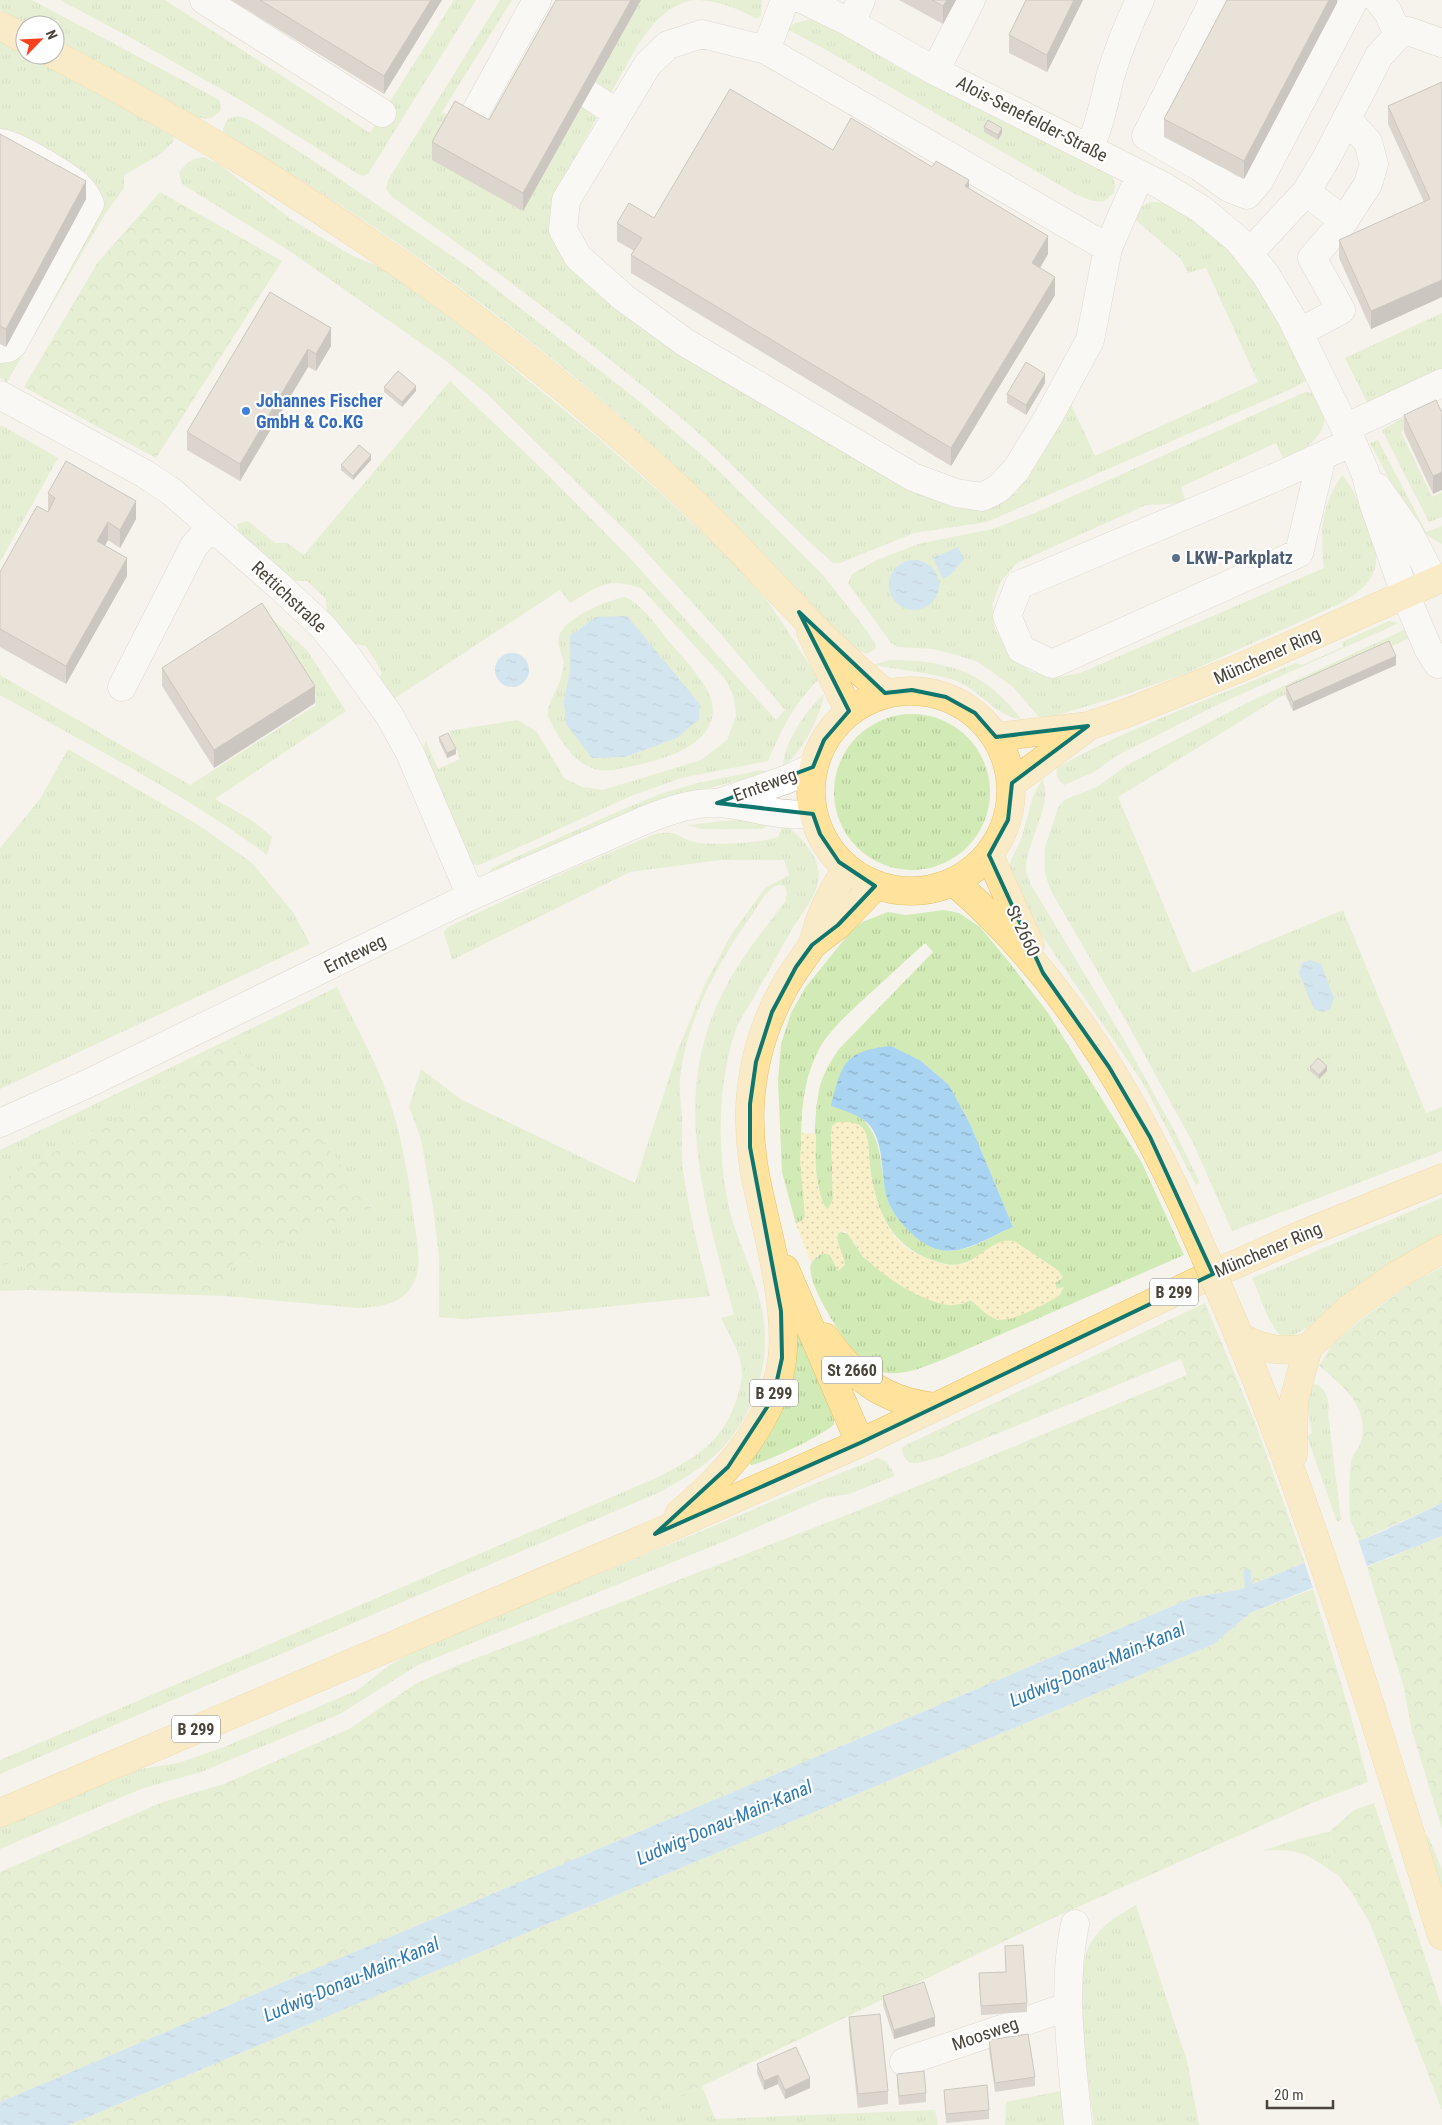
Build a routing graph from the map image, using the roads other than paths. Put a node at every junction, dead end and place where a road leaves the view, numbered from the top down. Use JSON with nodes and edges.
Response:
{"nodes":[{"id":1,"x":204,"y":0,"type":"edge"},
{"id":2,"x":537,"y":0,"type":"edge"},
{"id":3,"x":785,"y":0,"type":"edge"},
{"id":4,"x":804,"y":0,"type":"edge"},
{"id":5,"x":971,"y":0,"type":"edge"},
{"id":6,"x":1140,"y":0,"type":"edge"},
{"id":7,"x":1214,"y":0,"type":"edge"},
{"id":8,"x":1354,"y":0,"type":"edge"},
{"id":9,"x":1378,"y":0,"type":"edge"},
{"id":10,"x":856,"y":12,"type":"edge"},
{"id":11,"x":0,"y":26,"type":"edge"},
{"id":12,"x":15,"y":34,"type":"edge"},
{"id":13,"x":1398,"y":35,"type":"junction"},
{"id":14,"x":1442,"y":43,"type":"edge"},
{"id":15,"x":766,"y":50,"type":"junction"},
{"id":16,"x":65,"y":60,"type":"edge"},
{"id":17,"x":935,"y":71,"type":"junction"},
{"id":18,"x":588,"y":94,"type":"edge"},
{"id":19,"x":382,"y":113,"type":"dead end"},
{"id":20,"x":618,"y":114,"type":"junction"},
{"id":21,"x":474,"y":115,"type":"edge"},
{"id":22,"x":1347,"y":119,"type":"junction"},
{"id":23,"x":0,"y":143,"type":"edge"},
{"id":24,"x":1090,"y":148,"type":"junction"},
{"id":25,"x":1140,"y":174,"type":"junction"},
{"id":26,"x":1306,"y":192,"type":"junction"},
{"id":27,"x":1344,"y":221,"type":"junction"},
{"id":28,"x":1108,"y":248,"type":"junction"},
{"id":29,"x":1249,"y":253,"type":"junction"},
{"id":30,"x":1300,"y":332,"type":"junction"},
{"id":31,"x":0,"y":349,"type":"edge"},
{"id":32,"x":1442,"y":384,"type":"edge"},
{"id":33,"x":0,"y":394,"type":"edge"},
{"id":34,"x":1349,"y":434,"type":"junction"},
{"id":35,"x":1322,"y":456,"type":"junction"},
{"id":36,"x":1365,"y":472,"type":"junction"},
{"id":37,"x":211,"y":527,"type":"junction"},
{"id":38,"x":1438,"y":580,"type":"edge"},
{"id":39,"x":1405,"y":594,"type":"junction"},
{"id":40,"x":799,"y":612,"type":"junction"},
{"id":41,"x":1436,"y":652,"type":"edge"},
{"id":42,"x":122,"y":687,"type":"dead end"},
{"id":43,"x":885,"y":693,"type":"junction"},
{"id":44,"x":849,"y":711,"type":"junction"},
{"id":45,"x":1088,"y":726,"type":"junction"},
{"id":46,"x":996,"y":737,"type":"junction"},
{"id":47,"x":813,"y":767,"type":"junction"},
{"id":48,"x":1012,"y":783,"type":"junction"},
{"id":49,"x":717,"y":803,"type":"junction"},
{"id":50,"x":813,"y":813,"type":"junction"},
{"id":51,"x":989,"y":855,"type":"junction"},
{"id":52,"x":847,"y":868,"type":"junction"},
{"id":53,"x":954,"y":882,"type":"junction"},
{"id":54,"x":876,"y":885,"type":"junction"},
{"id":55,"x":471,"y":896,"type":"junction"},
{"id":56,"x":812,"y":945,"type":"junction"},
{"id":57,"x":1043,"y":973,"type":"junction"},
{"id":58,"x":0,"y":1124,"type":"edge"},
{"id":59,"x":1442,"y":1178,"type":"edge"},
{"id":60,"x":762,"y":1210,"type":"junction"},
{"id":61,"x":1442,"y":1249,"type":"edge"},
{"id":62,"x":797,"y":1297,"type":"junction"},
{"id":63,"x":1239,"y":1336,"type":"junction"},
{"id":64,"x":1308,"y":1348,"type":"junction"},
{"id":65,"x":935,"y":1408,"type":"junction"},
{"id":66,"x":860,"y":1443,"type":"junction"},
{"id":67,"x":1294,"y":1477,"type":"junction"},
{"id":68,"x":655,"y":1534,"type":"junction"},
{"id":69,"x":0,"y":1813,"type":"edge"},
{"id":70,"x":1075,"y":1924,"type":"dead end"},
{"id":71,"x":1442,"y":1936,"type":"edge"},
{"id":72,"x":1067,"y":2007,"type":"junction"},
{"id":73,"x":904,"y":2062,"type":"dead end"},
{"id":74,"x":1078,"y":2125,"type":"edge"}],
"edges":[{"from":1,"to":19,"type":"street"},
{"from":2,"to":21,"type":"street"},
{"from":3,"to":15,"type":"street"},
{"from":4,"to":10,"type":"street","name":"Alois-Senefelder-Straße"},
{"from":5,"to":17,"type":"street"},
{"from":6,"to":24,"type":"street"},
{"from":7,"to":8,"type":"street"},
{"from":9,"to":13,"type":"street"},
{"from":10,"to":17,"type":"street","name":"Alois-Senefelder-Straße"},
{"from":11,"to":12,"type":"main road"},
{"from":13,"to":14,"type":"street"},
{"from":13,"to":22,"type":"street"},
{"from":15,"to":20,"type":"street"},
{"from":15,"to":28,"type":"street"},
{"from":16,"to":40,"type":"main road"},
{"from":17,"to":24,"type":"street","name":"Alois-Senefelder-Straße"},
{"from":18,"to":20,"type":"street"},
{"from":20,"to":28,"type":"street"},
{"from":22,"to":26,"type":"street"},
{"from":22,"to":27,"type":"street"},
{"from":23,"to":31,"type":"street"},
{"from":24,"to":25,"type":"street","name":"Alois-Senefelder-Straße"},
{"from":25,"to":28,"type":"street"},
{"from":25,"to":29,"type":"street","name":"Alois-Senefelder-Straße"},
{"from":26,"to":27,"type":"street"},
{"from":26,"to":29,"type":"street"},
{"from":27,"to":30,"type":"street"},
{"from":29,"to":30,"type":"street","name":"Alois-Senefelder-Straße"},
{"from":30,"to":34,"type":"street","name":"Alois-Senefelder-Straße"},
{"from":32,"to":34,"type":"street"},
{"from":33,"to":37,"type":"street","name":"Rettichstraße"},
{"from":34,"to":35,"type":"street"},
{"from":34,"to":36,"type":"street","name":"Alois-Senefelder-Straße"},
{"from":35,"to":35,"type":"street"},
{"from":36,"to":38,"type":"street","name":"Alois-Senefelder-Straße"},
{"from":36,"to":39,"type":"street","name":"Alois-Senefelder-Straße"},
{"from":37,"to":42,"type":"street"},
{"from":37,"to":55,"type":"street","name":"Rettichstraße"},
{"from":38,"to":39,"type":"main road","name":"Münchener Ring"},
{"from":39,"to":41,"type":"street","name":"Alois-Senefelder-Straße"},
{"from":39,"to":45,"type":"main road","name":"Münchener Ring"},
{"from":40,"to":43,"type":"main road"},
{"from":40,"to":44,"type":"main road"},
{"from":43,"to":44,"type":"main road"},
{"from":43,"to":46,"type":"main road"},
{"from":44,"to":47,"type":"main road"},
{"from":45,"to":46,"type":"main road","name":"Münchener Ring"},
{"from":45,"to":48,"type":"main road","name":"Münchener Ring"},
{"from":46,"to":48,"type":"main road"},
{"from":47,"to":49,"type":"street","name":"Ernteweg"},
{"from":47,"to":50,"type":"main road"},
{"from":48,"to":51,"type":"main road"},
{"from":49,"to":50,"type":"street","name":"Ernteweg"},
{"from":49,"to":55,"type":"street","name":"Ernteweg"},
{"from":50,"to":52,"type":"main road"},
{"from":51,"to":53,"type":"main road"},
{"from":51,"to":57,"type":"main road","name":"St 2660"},
{"from":52,"to":54,"type":"main road"},
{"from":52,"to":56,"type":"main road"},
{"from":53,"to":54,"type":"main road"},
{"from":53,"to":57,"type":"main road","name":"St 2660"},
{"from":54,"to":56,"type":"main road"},
{"from":55,"to":58,"type":"street","name":"Ernteweg"},
{"from":56,"to":60,"type":"main road","number":"St 2660"},
{"from":57,"to":63,"type":"main road","number":"St 2660","bridge":true},
{"from":59,"to":65,"type":"main road","name":"Münchener Ring","number":"B 299"},
{"from":60,"to":62,"type":"main road","number":"St 2660"},
{"from":60,"to":68,"type":"main road","number":"B 299"},
{"from":61,"to":64,"type":"main road"},
{"from":62,"to":65,"type":"main road","number":"St 2660"},
{"from":62,"to":66,"type":"main road","number":"St 2660"},
{"from":63,"to":64,"type":"main road"},
{"from":63,"to":67,"type":"main road","number":"St 2660"},
{"from":64,"to":67,"type":"main road"},
{"from":65,"to":66,"type":"main road","number":"B 299"},
{"from":66,"to":68,"type":"main road","number":"B 299"},
{"from":67,"to":71,"type":"main road","number":"St 2660"},
{"from":68,"to":69,"type":"main road","number":"B 299"},
{"from":70,"to":72,"type":"street"},
{"from":72,"to":73,"type":"street","name":"Moosweg"},
{"from":72,"to":74,"type":"street"}]}
